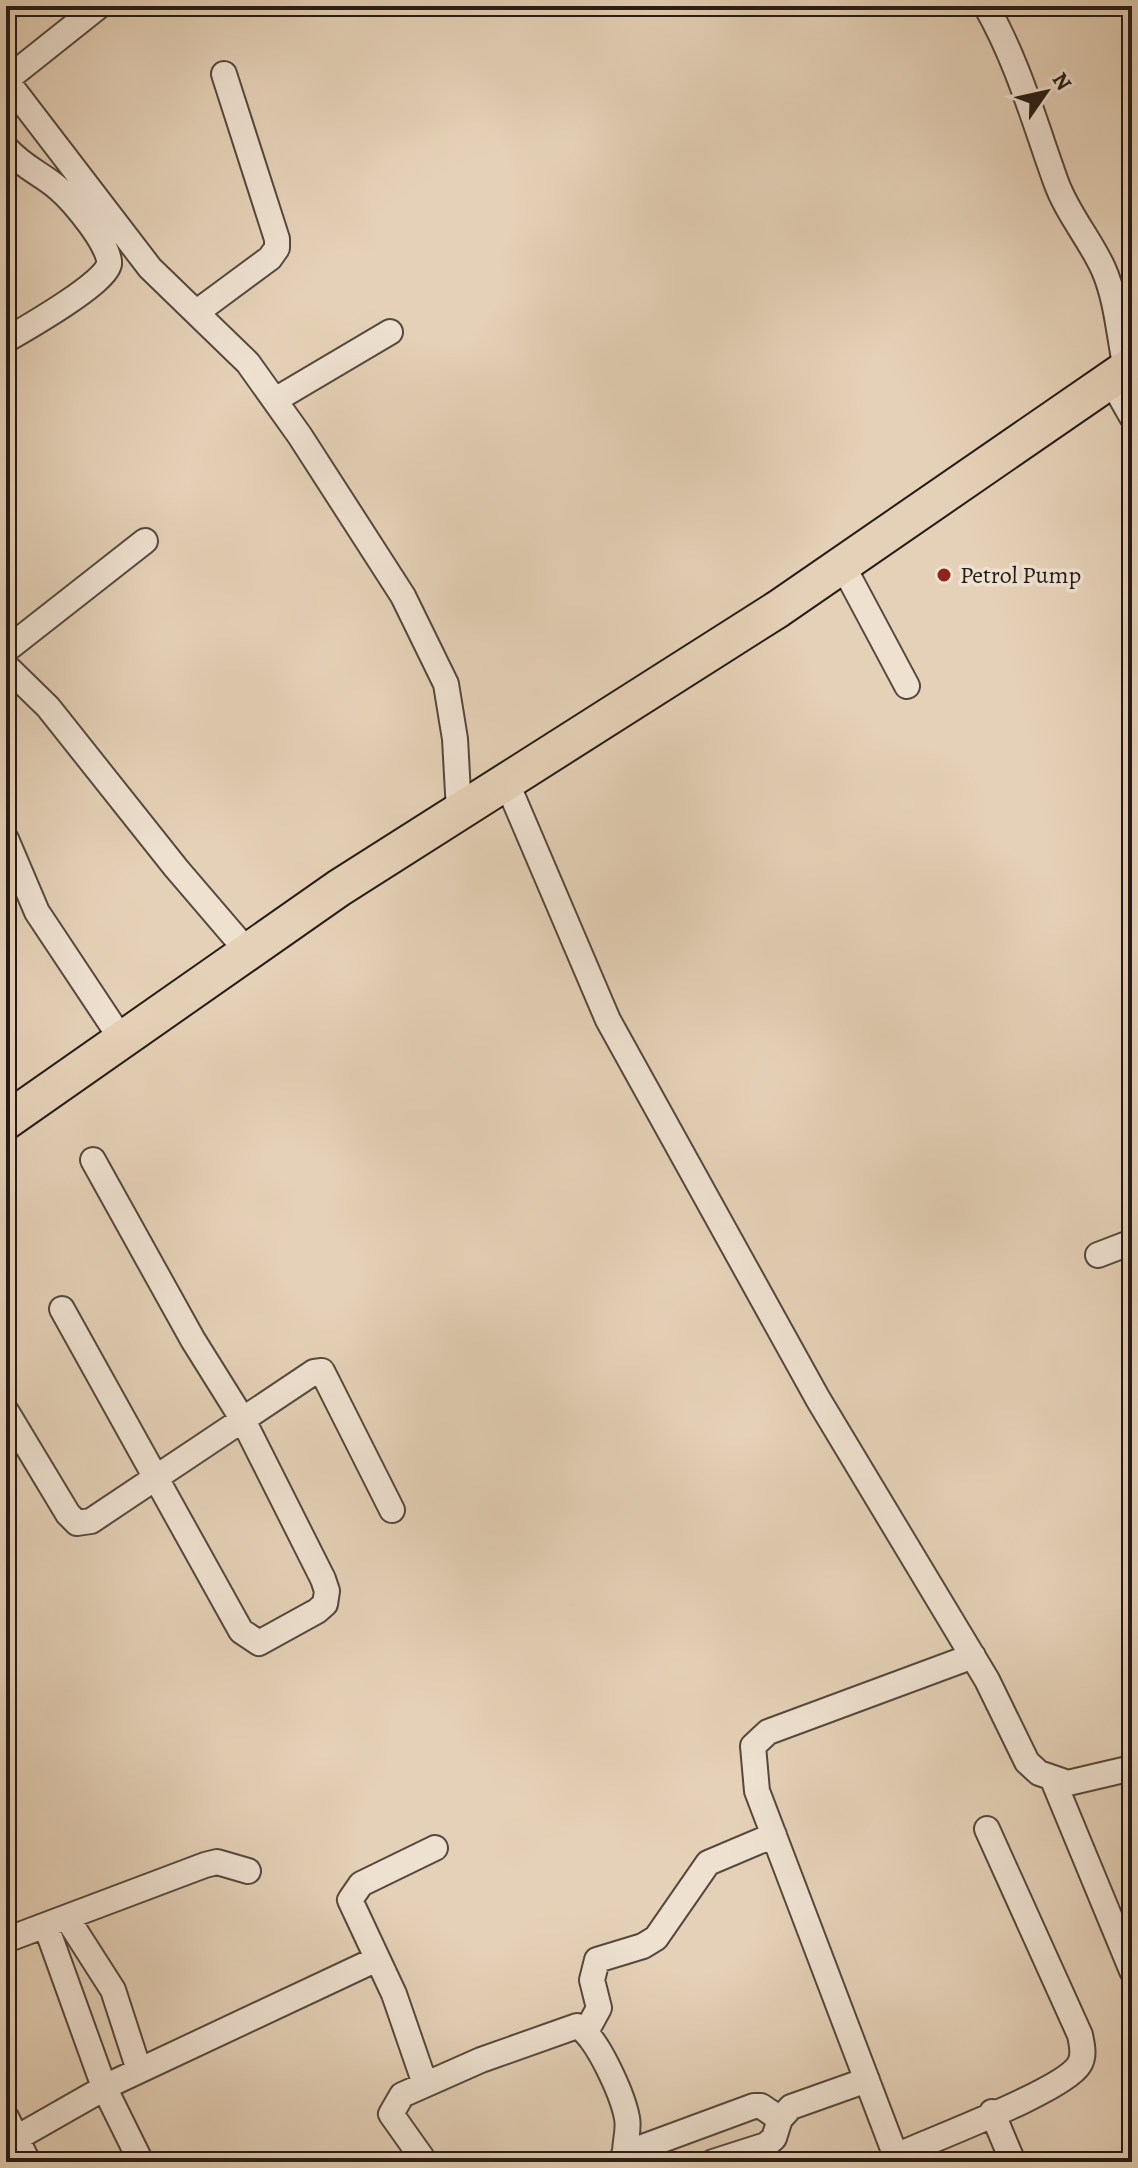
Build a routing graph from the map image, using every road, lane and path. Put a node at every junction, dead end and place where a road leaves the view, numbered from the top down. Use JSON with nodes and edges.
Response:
{"nodes":[{"id":1,"x":99,"y":6,"type":"edge"},
{"id":2,"x":986,"y":6,"type":"edge"},
{"id":3,"x":224,"y":74,"type":"dead end"},
{"id":4,"x":6,"y":80,"type":"edge"},
{"id":5,"x":6,"y":148,"type":"edge"},
{"id":6,"x":197,"y":312,"type":"junction"},
{"id":7,"x":390,"y":332,"type":"dead end"},
{"id":8,"x":6,"y":340,"type":"edge"},
{"id":9,"x":1123,"y":371,"type":"edge"},
{"id":10,"x":275,"y":400,"type":"junction"},
{"id":11,"x":1132,"y":417,"type":"edge"},
{"id":12,"x":145,"y":541,"type":"dead end"},
{"id":13,"x":843,"y":566,"type":"junction"},
{"id":14,"x":6,"y":650,"type":"edge"},
{"id":15,"x":6,"y":666,"type":"edge"},
{"id":16,"x":907,"y":686,"type":"dead end"},
{"id":17,"x":506,"y":781,"type":"junction"},
{"id":18,"x":459,"y":811,"type":"junction"},
{"id":19,"x":6,"y":839,"type":"edge"},
{"id":20,"x":247,"y":951,"type":"junction"},
{"id":21,"x":122,"y":1040,"type":"junction"},
{"id":22,"x":6,"y":1121,"type":"edge"},
{"id":23,"x":93,"y":1160,"type":"dead end"},
{"id":24,"x":1132,"y":1242,"type":"edge"},
{"id":25,"x":1098,"y":1255,"type":"dead end"},
{"id":26,"x":62,"y":1309,"type":"dead end"},
{"id":27,"x":6,"y":1411,"type":"edge"},
{"id":28,"x":243,"y":1420,"type":"junction"},
{"id":29,"x":157,"y":1477,"type":"junction"},
{"id":30,"x":392,"y":1510,"type":"dead end"},
{"id":31,"x":973,"y":1656,"type":"junction"},
{"id":32,"x":1132,"y":1768,"type":"edge"},
{"id":33,"x":1053,"y":1780,"type":"junction"},
{"id":34,"x":987,"y":1829,"type":"dead end"},
{"id":35,"x":774,"y":1835,"type":"junction"},
{"id":36,"x":435,"y":1848,"type":"dead end"},
{"id":37,"x":248,"y":1871,"type":"dead end"},
{"id":38,"x":57,"y":1922,"type":"junction"},
{"id":39,"x":6,"y":1940,"type":"edge"},
{"id":40,"x":377,"y":1959,"type":"junction"},
{"id":41,"x":1132,"y":1971,"type":"edge"},
{"id":42,"x":587,"y":2030,"type":"junction"},
{"id":43,"x":139,"y":2070,"type":"junction"},
{"id":44,"x":867,"y":2080,"type":"junction"},
{"id":45,"x":425,"y":2084,"type":"junction"},
{"id":46,"x":104,"y":2087,"type":"junction"},
{"id":47,"x":992,"y":2112,"type":"junction"},
{"id":48,"x":780,"y":2119,"type":"junction"},
{"id":49,"x":10,"y":2133,"type":"edge"},
{"id":50,"x":625,"y":2158,"type":"edge"},
{"id":51,"x":897,"y":2159,"type":"edge"},
{"id":52,"x":28,"y":2162,"type":"edge"},
{"id":53,"x":141,"y":2162,"type":"edge"},
{"id":54,"x":425,"y":2162,"type":"edge"},
{"id":55,"x":713,"y":2162,"type":"edge"},
{"id":56,"x":1013,"y":2162,"type":"edge"}],
"edges":[{"from":1,"to":4,"type":"street"},
{"from":2,"to":9,"type":"street"},
{"from":3,"to":6,"type":"street"},
{"from":4,"to":6,"type":"street"},
{"from":5,"to":8,"type":"street"},
{"from":6,"to":10,"type":"street"},
{"from":7,"to":10,"type":"street"},
{"from":9,"to":11,"type":"street"},
{"from":9,"to":13,"type":"highway"},
{"from":10,"to":18,"type":"street"},
{"from":12,"to":14,"type":"street"},
{"from":13,"to":16,"type":"street"},
{"from":13,"to":17,"type":"highway"},
{"from":15,"to":20,"type":"street"},
{"from":17,"to":18,"type":"highway"},
{"from":17,"to":31,"type":"street"},
{"from":18,"to":20,"type":"highway"},
{"from":19,"to":21,"type":"street"},
{"from":20,"to":21,"type":"highway"},
{"from":21,"to":22,"type":"highway"},
{"from":23,"to":28,"type":"street"},
{"from":24,"to":25,"type":"street"},
{"from":26,"to":29,"type":"street"},
{"from":27,"to":29,"type":"street"},
{"from":28,"to":29,"type":"street"},
{"from":28,"to":29,"type":"street"},
{"from":28,"to":30,"type":"street"},
{"from":31,"to":33,"type":"street"},
{"from":31,"to":35,"type":"street"},
{"from":32,"to":33,"type":"street"},
{"from":33,"to":41,"type":"street"},
{"from":34,"to":47,"type":"street"},
{"from":35,"to":42,"type":"street"},
{"from":35,"to":44,"type":"street"},
{"from":36,"to":40,"type":"street"},
{"from":37,"to":38,"type":"street"},
{"from":38,"to":39,"type":"street"},
{"from":38,"to":43,"type":"street"},
{"from":38,"to":46,"type":"street"},
{"from":40,"to":43,"type":"street"},
{"from":40,"to":45,"type":"street"},
{"from":42,"to":45,"type":"street"},
{"from":42,"to":50,"type":"street"},
{"from":43,"to":46,"type":"street"},
{"from":44,"to":48,"type":"street"},
{"from":44,"to":51,"type":"street"},
{"from":45,"to":54,"type":"street"},
{"from":46,"to":49,"type":"street"},
{"from":46,"to":53,"type":"street"},
{"from":47,"to":51,"type":"street"},
{"from":47,"to":56,"type":"street"},
{"from":48,"to":50,"type":"street"},
{"from":48,"to":55,"type":"street"},
{"from":49,"to":52,"type":"street"}]}
